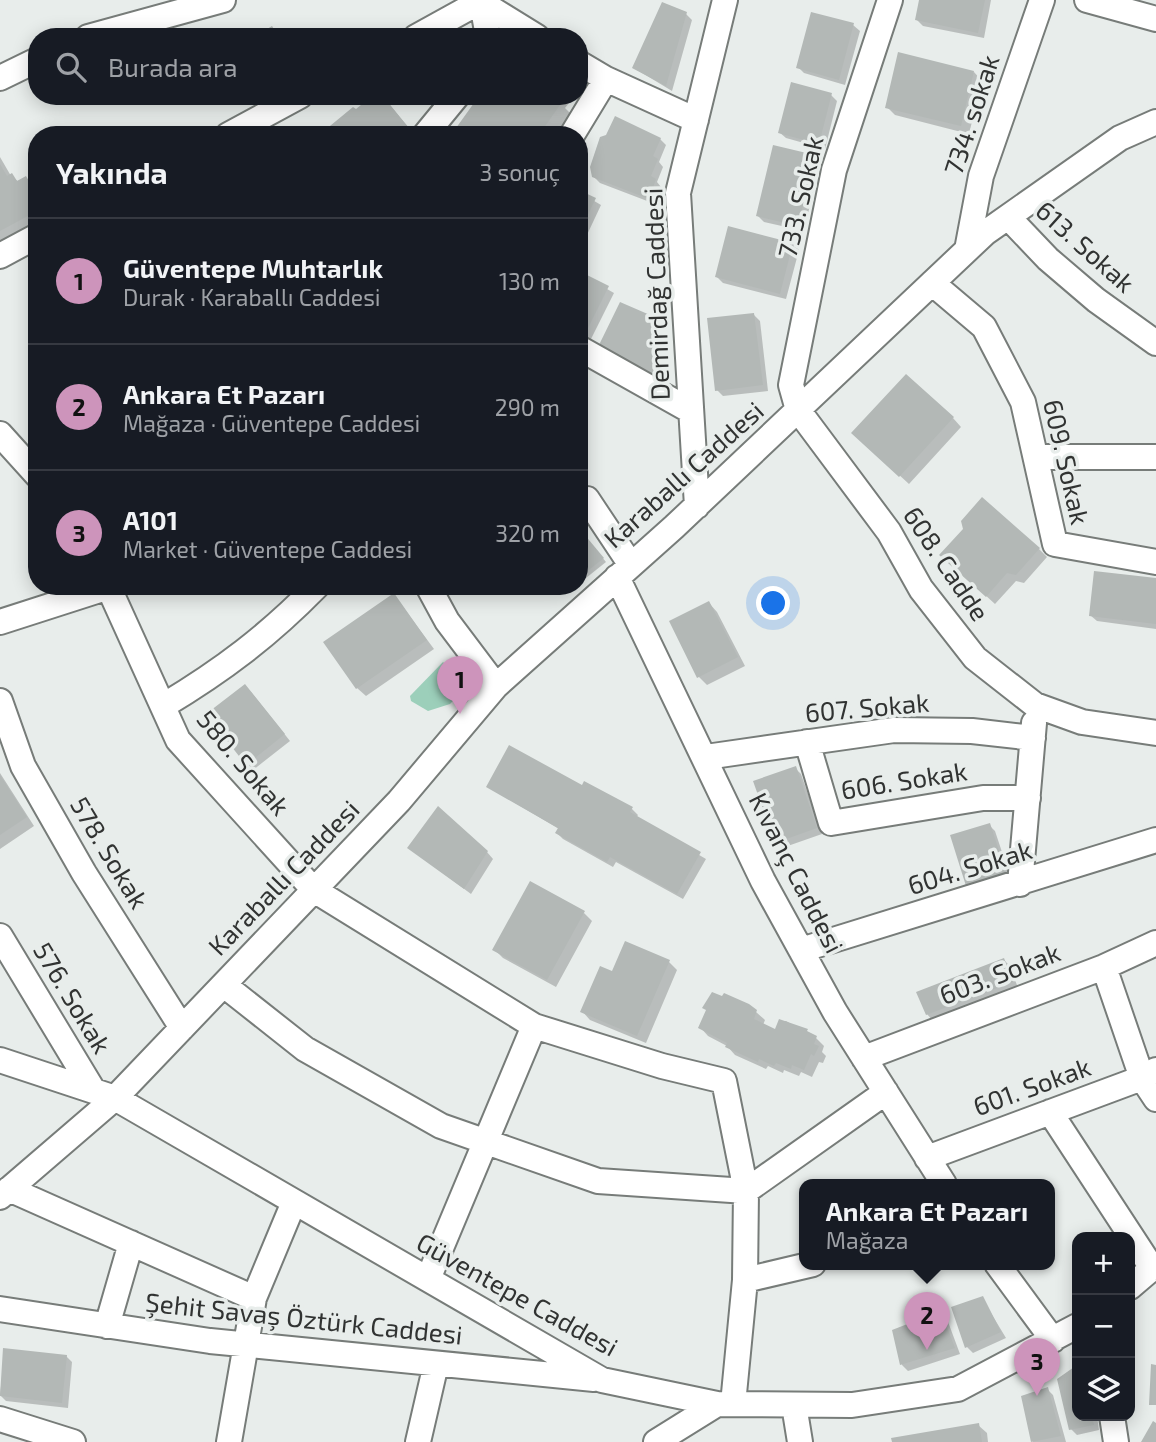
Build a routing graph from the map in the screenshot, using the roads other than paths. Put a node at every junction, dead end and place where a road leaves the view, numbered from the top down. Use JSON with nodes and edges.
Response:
{"nodes":[{"id":1,"x":223,"y":0,"type":"edge"},
{"id":2,"x":725,"y":0,"type":"edge"},
{"id":3,"x":890,"y":0,"type":"edge"},
{"id":4,"x":1042,"y":0,"type":"edge"},
{"id":5,"x":1087,"y":0,"type":"edge"},
{"id":6,"x":482,"y":2,"type":"edge"},
{"id":7,"x":1156,"y":19,"type":"edge"},
{"id":8,"x":121,"y":28,"type":"edge"},
{"id":9,"x":433,"y":28,"type":"edge"},
{"id":10,"x":486,"y":28,"type":"edge"},
{"id":11,"x":523,"y":28,"type":"edge"},
{"id":12,"x":28,"y":65,"type":"edge"},
{"id":13,"x":588,"y":68,"type":"edge"},
{"id":14,"x":0,"y":79,"type":"edge"},
{"id":15,"x":606,"y":79,"type":"junction"},
{"id":16,"x":283,"y":105,"type":"edge"},
{"id":17,"x":450,"y":105,"type":"edge"},
{"id":18,"x":696,"y":120,"type":"junction"},
{"id":19,"x":1156,"y":122,"type":"edge"},
{"id":20,"x":245,"y":126,"type":"edge"},
{"id":21,"x":432,"y":126,"type":"edge"},
{"id":22,"x":577,"y":126,"type":"edge"},
{"id":23,"x":1008,"y":217,"type":"junction"},
{"id":24,"x":28,"y":241,"type":"edge"},
{"id":25,"x":967,"y":250,"type":"junction"},
{"id":26,"x":0,"y":256,"type":"edge"},
{"id":27,"x":932,"y":283,"type":"junction"},
{"id":28,"x":1156,"y":344,"type":"edge"},
{"id":29,"x":588,"y":353,"type":"edge"},
{"id":30,"x":798,"y":410,"type":"junction"},
{"id":31,"x":691,"y":411,"type":"junction"},
{"id":32,"x":0,"y":434,"type":"edge"},
{"id":33,"x":1036,"y":457,"type":"junction"},
{"id":34,"x":1156,"y":457,"type":"edge"},
{"id":35,"x":28,"y":465,"type":"edge"},
{"id":36,"x":588,"y":501,"type":"edge"},
{"id":37,"x":697,"y":506,"type":"junction"},
{"id":38,"x":1156,"y":562,"type":"edge"},
{"id":39,"x":624,"y":571,"type":"junction"},
{"id":40,"x":85,"y":595,"type":"edge"},
{"id":41,"x":114,"y":595,"type":"edge"},
{"id":42,"x":308,"y":595,"type":"edge"},
{"id":43,"x":433,"y":595,"type":"edge"},
{"id":44,"x":0,"y":622,"type":"edge"},
{"id":45,"x":496,"y":686,"type":"junction"},
{"id":46,"x":0,"y":701,"type":"edge"},
{"id":47,"x":1035,"y":705,"type":"junction"},
{"id":48,"x":163,"y":706,"type":"junction"},
{"id":49,"x":1156,"y":733,"type":"edge"},
{"id":50,"x":1033,"y":738,"type":"junction"},
{"id":51,"x":807,"y":742,"type":"junction"},
{"id":52,"x":706,"y":757,"type":"junction"},
{"id":53,"x":1028,"y":799,"type":"junction"},
{"id":54,"x":1156,"y":839,"type":"edge"},
{"id":55,"x":1020,"y":884,"type":"junction"},
{"id":56,"x":314,"y":890,"type":"junction"},
{"id":57,"x":0,"y":936,"type":"edge"},
{"id":58,"x":1156,"y":943,"type":"edge"},
{"id":59,"x":801,"y":950,"type":"junction"},
{"id":60,"x":1104,"y":967,"type":"junction"},
{"id":61,"x":224,"y":985,"type":"junction"},
{"id":62,"x":534,"y":1026,"type":"junction"},
{"id":63,"x":182,"y":1028,"type":"junction"},
{"id":64,"x":864,"y":1058,"type":"junction"},
{"id":65,"x":0,"y":1060,"type":"edge"},
{"id":66,"x":1149,"y":1074,"type":"edge"},
{"id":67,"x":886,"y":1092,"type":"junction"},
{"id":68,"x":104,"y":1094,"type":"junction"},
{"id":69,"x":1156,"y":1099,"type":"edge"},
{"id":70,"x":1050,"y":1112,"type":"junction"},
{"id":71,"x":485,"y":1142,"type":"junction"},
{"id":72,"x":927,"y":1158,"type":"junction"},
{"id":73,"x":941,"y":1179,"type":"edge"},
{"id":74,"x":746,"y":1191,"type":"junction"},
{"id":75,"x":5,"y":1193,"type":"edge"},
{"id":76,"x":294,"y":1202,"type":"junction"},
{"id":77,"x":131,"y":1243,"type":"junction"},
{"id":78,"x":799,"y":1267,"type":"edge"},
{"id":79,"x":1154,"y":1267,"type":"edge"},
{"id":80,"x":1002,"y":1270,"type":"edge"},
{"id":81,"x":428,"y":1279,"type":"junction"},
{"id":82,"x":745,"y":1280,"type":"junction"},
{"id":83,"x":1135,"y":1283,"type":"edge"},
{"id":84,"x":254,"y":1298,"type":"junction"},
{"id":85,"x":0,"y":1309,"type":"edge"},
{"id":86,"x":107,"y":1326,"type":"junction"},
{"id":87,"x":1072,"y":1329,"type":"edge"},
{"id":88,"x":1053,"y":1340,"type":"junction"},
{"id":89,"x":247,"y":1345,"type":"junction"},
{"id":90,"x":436,"y":1364,"type":"junction"},
{"id":91,"x":603,"y":1380,"type":"junction"},
{"id":92,"x":725,"y":1404,"type":"junction"},
{"id":93,"x":794,"y":1405,"type":"junction"},
{"id":94,"x":0,"y":1419,"type":"edge"},
{"id":95,"x":1113,"y":1421,"type":"edge"},
{"id":96,"x":73,"y":1442,"type":"edge"},
{"id":97,"x":229,"y":1442,"type":"edge"},
{"id":98,"x":418,"y":1442,"type":"edge"},
{"id":99,"x":656,"y":1442,"type":"edge"},
{"id":100,"x":800,"y":1442,"type":"edge"},
{"id":101,"x":1116,"y":1442,"type":"edge"}],
"edges":[{"from":1,"to":8,"type":"street"},
{"from":2,"to":18,"type":"street","name":"Demirdağ Caddesi"},
{"from":3,"to":30,"type":"street","name":"733. Sokak"},
{"from":4,"to":25,"type":"street","name":"734. sokak"},
{"from":5,"to":7,"type":"street"},
{"from":6,"to":9,"type":"street"},
{"from":6,"to":10,"type":"street"},
{"from":6,"to":11,"type":"street"},
{"from":12,"to":14,"type":"street"},
{"from":13,"to":15,"type":"street"},
{"from":15,"to":18,"type":"street"},
{"from":15,"to":22,"type":"street"},
{"from":16,"to":20,"type":"street"},
{"from":17,"to":21,"type":"street"},
{"from":18,"to":31,"type":"street","name":"Demirdağ Caddesi"},
{"from":19,"to":23,"type":"street","name":"Karaballı Caddesi"},
{"from":23,"to":25,"type":"street","name":"Karaballı Caddesi"},
{"from":23,"to":28,"type":"street","name":"613. Sokak"},
{"from":24,"to":26,"type":"street"},
{"from":25,"to":27,"type":"street","name":"Karaballı Caddesi"},
{"from":27,"to":30,"type":"street","name":"Karaballı Caddesi"},
{"from":27,"to":33,"type":"street","name":"609. Sokak"},
{"from":29,"to":31,"type":"street"},
{"from":30,"to":37,"type":"street","name":"Karaballı Caddesi"},
{"from":30,"to":47,"type":"street","name":"608. Cadde"},
{"from":31,"to":37,"type":"street","name":"Demirdağ Caddesi"},
{"from":32,"to":35,"type":"street"},
{"from":33,"to":34,"type":"street"},
{"from":33,"to":38,"type":"street","name":"609. Sokak"},
{"from":36,"to":39,"type":"street","name":"Kıvanç Caddesi"},
{"from":37,"to":39,"type":"street","name":"Karaballı Caddesi"},
{"from":39,"to":45,"type":"street","name":"Karaballı Caddesi"},
{"from":39,"to":52,"type":"street","name":"Kıvanç Caddesi"},
{"from":40,"to":44,"type":"street"},
{"from":41,"to":48,"type":"street","name":"580. Sokak"},
{"from":42,"to":48,"type":"street"},
{"from":43,"to":45,"type":"street"},
{"from":45,"to":56,"type":"street","name":"Karaballı Caddesi"},
{"from":46,"to":63,"type":"street","name":"578. Sokak"},
{"from":47,"to":49,"type":"street","name":"608. Cadde"},
{"from":47,"to":50,"type":"street"},
{"from":48,"to":56,"type":"street","name":"580. Sokak"},
{"from":50,"to":51,"type":"street","name":"607. Sokak"},
{"from":50,"to":53,"type":"street"},
{"from":51,"to":52,"type":"street","name":"607. Sokak"},
{"from":51,"to":53,"type":"street","name":"606. Sokak"},
{"from":52,"to":59,"type":"street","name":"Kıvanç Caddesi"},
{"from":53,"to":55,"type":"street"},
{"from":54,"to":55,"type":"street","name":"604. Sokak"},
{"from":55,"to":59,"type":"street","name":"604. Sokak"},
{"from":56,"to":61,"type":"street","name":"Karaballı Caddesi"},
{"from":56,"to":62,"type":"street","name":"580. Sokak"},
{"from":57,"to":68,"type":"street","name":"576. Sokak"},
{"from":58,"to":60,"type":"street","name":"603. Sokak"},
{"from":59,"to":64,"type":"street","name":"Kıvanç Caddesi"},
{"from":60,"to":64,"type":"street","name":"603. Sokak"},
{"from":60,"to":66,"type":"street"},
{"from":61,"to":63,"type":"street","name":"Karaballı Caddesi"},
{"from":61,"to":71,"type":"street"},
{"from":62,"to":71,"type":"street"},
{"from":62,"to":74,"type":"street","name":"580. Sokak"},
{"from":63,"to":68,"type":"street","name":"Karaballı Caddesi"},
{"from":64,"to":67,"type":"street","name":"Kıvanç Caddesi"},
{"from":65,"to":68,"type":"street","name":"Güventepe Caddesi"},
{"from":66,"to":69,"type":"street"},
{"from":66,"to":70,"type":"street","name":"601. Sokak"},
{"from":67,"to":72,"type":"street","name":"Kıvanç Caddesi"},
{"from":67,"to":74,"type":"street"},
{"from":68,"to":75,"type":"street","name":"Karaballı Caddesi"},
{"from":68,"to":76,"type":"street","name":"Güventepe Caddesi"},
{"from":70,"to":72,"type":"street","name":"601. Sokak"},
{"from":70,"to":79,"type":"street"},
{"from":71,"to":74,"type":"street"},
{"from":71,"to":81,"type":"street"},
{"from":72,"to":73,"type":"street","name":"Kıvanç Caddesi"},
{"from":74,"to":82,"type":"street"},
{"from":75,"to":77,"type":"street"},
{"from":76,"to":81,"type":"street","name":"Güventepe Caddesi"},
{"from":76,"to":84,"type":"street"},
{"from":77,"to":84,"type":"street"},
{"from":77,"to":86,"type":"street"},
{"from":78,"to":82,"type":"street"},
{"from":79,"to":83,"type":"street"},
{"from":80,"to":88,"type":"street"},
{"from":81,"to":91,"type":"street","name":"Güventepe Caddesi"},
{"from":82,"to":92,"type":"street"},
{"from":84,"to":89,"type":"street"},
{"from":85,"to":86,"type":"street","name":"Şehit Savaş Öztürk Caddesi"},
{"from":86,"to":89,"type":"street","name":"Şehit Savaş Öztürk Caddesi"},
{"from":87,"to":88,"type":"street","name":"Güventepe Caddesi"},
{"from":88,"to":93,"type":"street","name":"Güventepe Caddesi"},
{"from":89,"to":90,"type":"street","name":"Şehit Savaş Öztürk Caddesi"},
{"from":89,"to":97,"type":"street"},
{"from":90,"to":91,"type":"street","name":"Şehit Savaş Öztürk Caddesi"},
{"from":90,"to":98,"type":"street"},
{"from":91,"to":92,"type":"street","name":"Güventepe Caddesi"},
{"from":92,"to":93,"type":"street","name":"Güventepe Caddesi"},
{"from":92,"to":99,"type":"street"},
{"from":93,"to":100,"type":"street"},
{"from":94,"to":96,"type":"street"},
{"from":95,"to":101,"type":"street"}]}
